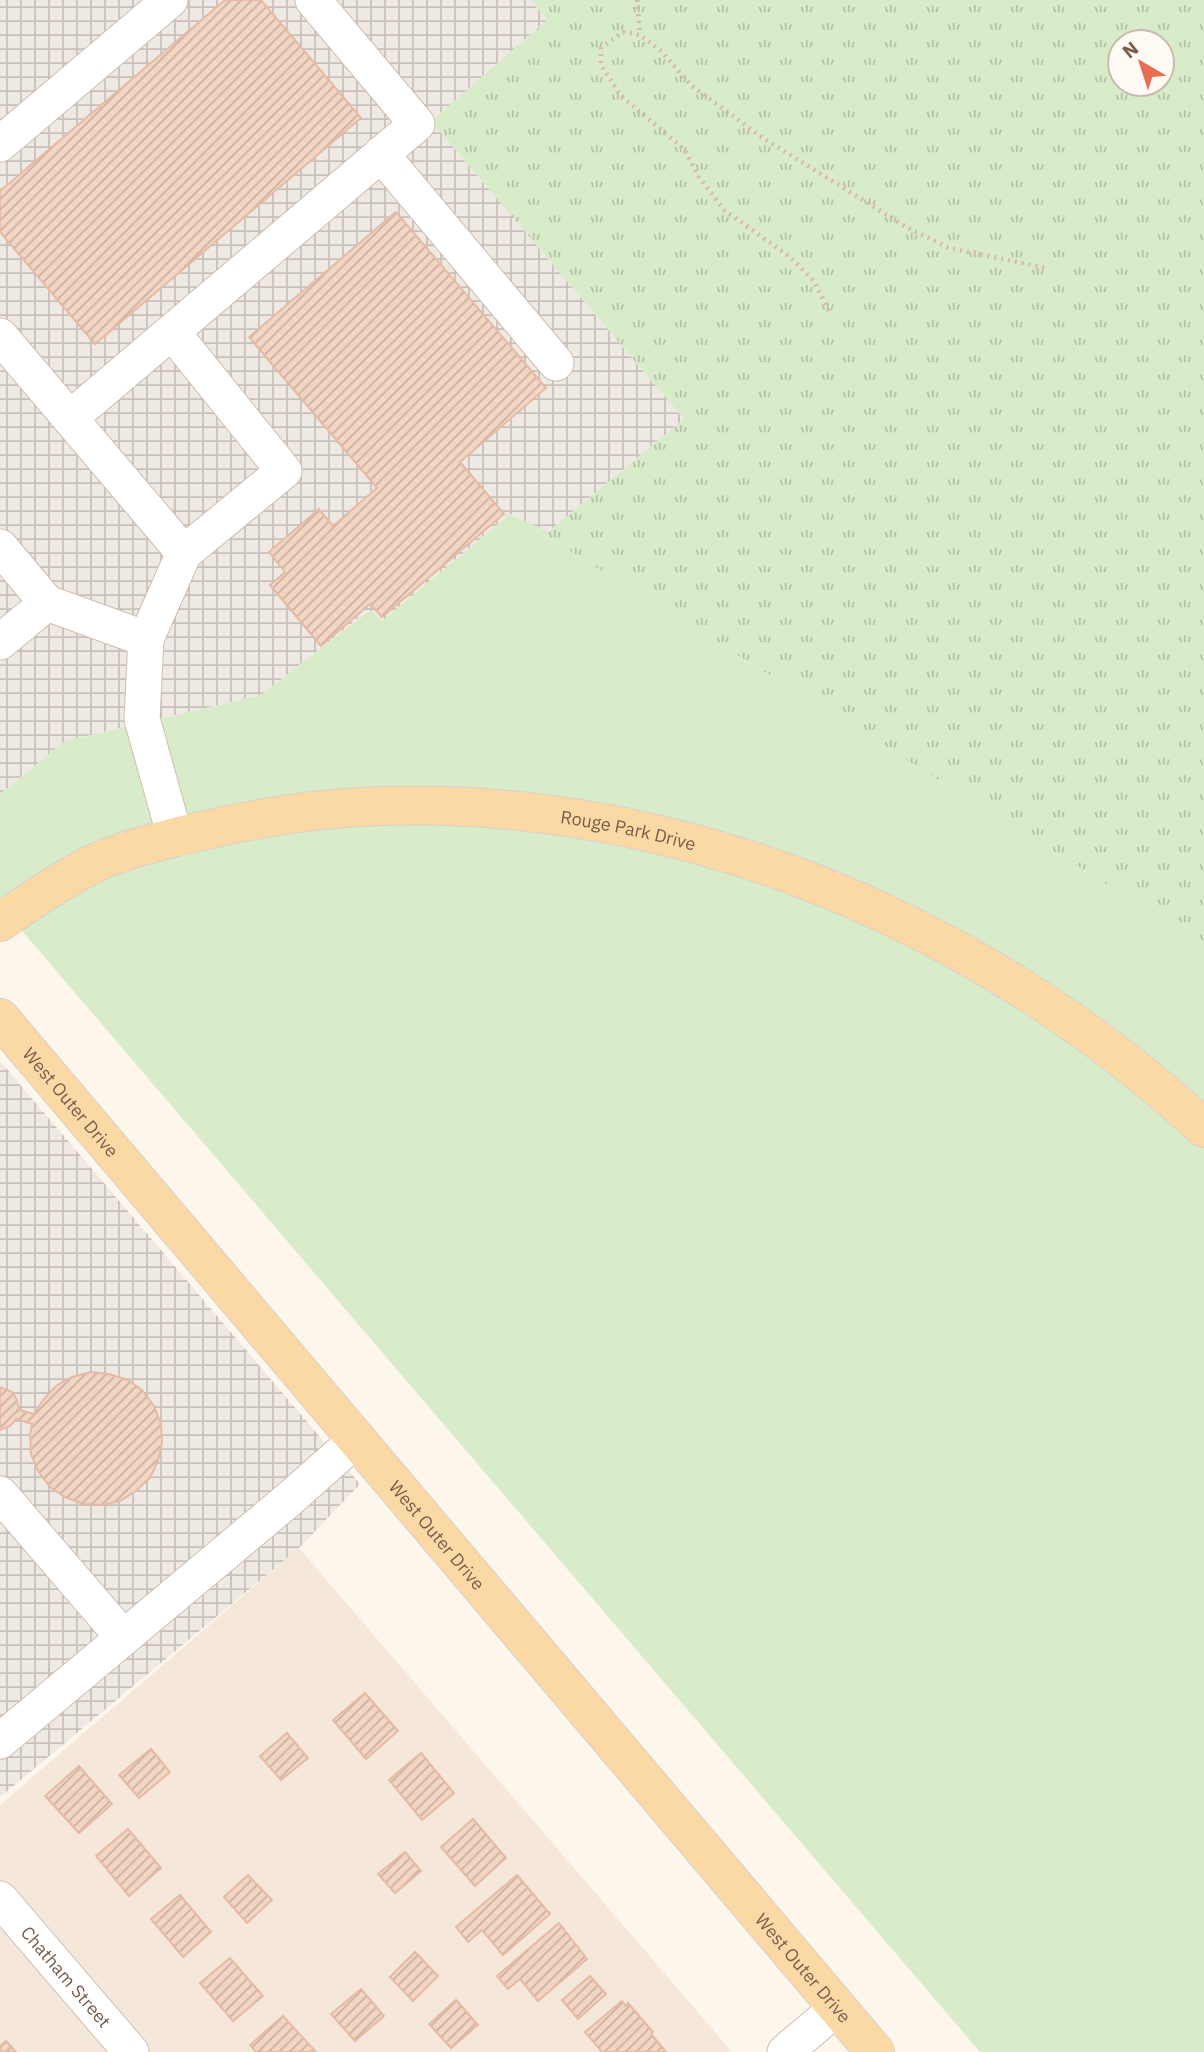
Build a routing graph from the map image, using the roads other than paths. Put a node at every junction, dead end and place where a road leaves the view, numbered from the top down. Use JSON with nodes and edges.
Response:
{"nodes":[{"id":1,"x":170,"y":0,"type":"edge"},
{"id":2,"x":313,"y":0,"type":"edge"},
{"id":3,"x":0,"y":144,"type":"edge"},
{"id":4,"x":381,"y":154,"type":"junction"},
{"id":5,"x":172,"y":332,"type":"junction"},
{"id":6,"x":0,"y":336,"type":"edge"},
{"id":7,"x":556,"y":363,"type":"dead end"},
{"id":8,"x":70,"y":418,"type":"junction"},
{"id":9,"x":0,"y":547,"type":"edge"},
{"id":10,"x":184,"y":553,"type":"junction"},
{"id":11,"x":47,"y":603,"type":"junction"},
{"id":12,"x":146,"y":639,"type":"junction"},
{"id":13,"x":0,"y":642,"type":"edge"},
{"id":14,"x":175,"y":837,"type":"junction"},
{"id":15,"x":0,"y":922,"type":"edge"},
{"id":16,"x":0,"y":1018,"type":"edge"},
{"id":17,"x":1204,"y":1129,"type":"edge"},
{"id":18,"x":357,"y":1439,"type":"junction"},
{"id":19,"x":0,"y":1494,"type":"edge"},
{"id":20,"x":123,"y":1637,"type":"junction"},
{"id":21,"x":0,"y":1741,"type":"edge"},
{"id":22,"x":0,"y":1899,"type":"edge"},
{"id":23,"x":837,"y":2008,"type":"junction"},
{"id":24,"x":131,"y":2052,"type":"edge"},
{"id":25,"x":785,"y":2052,"type":"edge"},
{"id":26,"x":875,"y":2052,"type":"edge"}],
"edges":[{"from":1,"to":3,"type":"street"},
{"from":2,"to":4,"type":"street"},
{"from":4,"to":5,"type":"street"},
{"from":4,"to":7,"type":"street"},
{"from":5,"to":8,"type":"street"},
{"from":5,"to":10,"type":"street"},
{"from":6,"to":8,"type":"street"},
{"from":8,"to":10,"type":"street"},
{"from":9,"to":11,"type":"street"},
{"from":10,"to":12,"type":"street"},
{"from":11,"to":12,"type":"street"},
{"from":11,"to":13,"type":"street"},
{"from":12,"to":14,"type":"street"},
{"from":14,"to":15,"type":"main road","name":"Rouge Park Drive"},
{"from":14,"to":17,"type":"main road","name":"Rouge Park Drive"},
{"from":16,"to":18,"type":"main road","name":"West Outer Drive"},
{"from":18,"to":20,"type":"street"},
{"from":18,"to":23,"type":"main road","name":"West Outer Drive"},
{"from":19,"to":20,"type":"street"},
{"from":20,"to":21,"type":"street"},
{"from":22,"to":24,"type":"street","name":"Chatham Street"},
{"from":23,"to":25,"type":"street"},
{"from":23,"to":26,"type":"main road","name":"West Outer Drive"}]}
